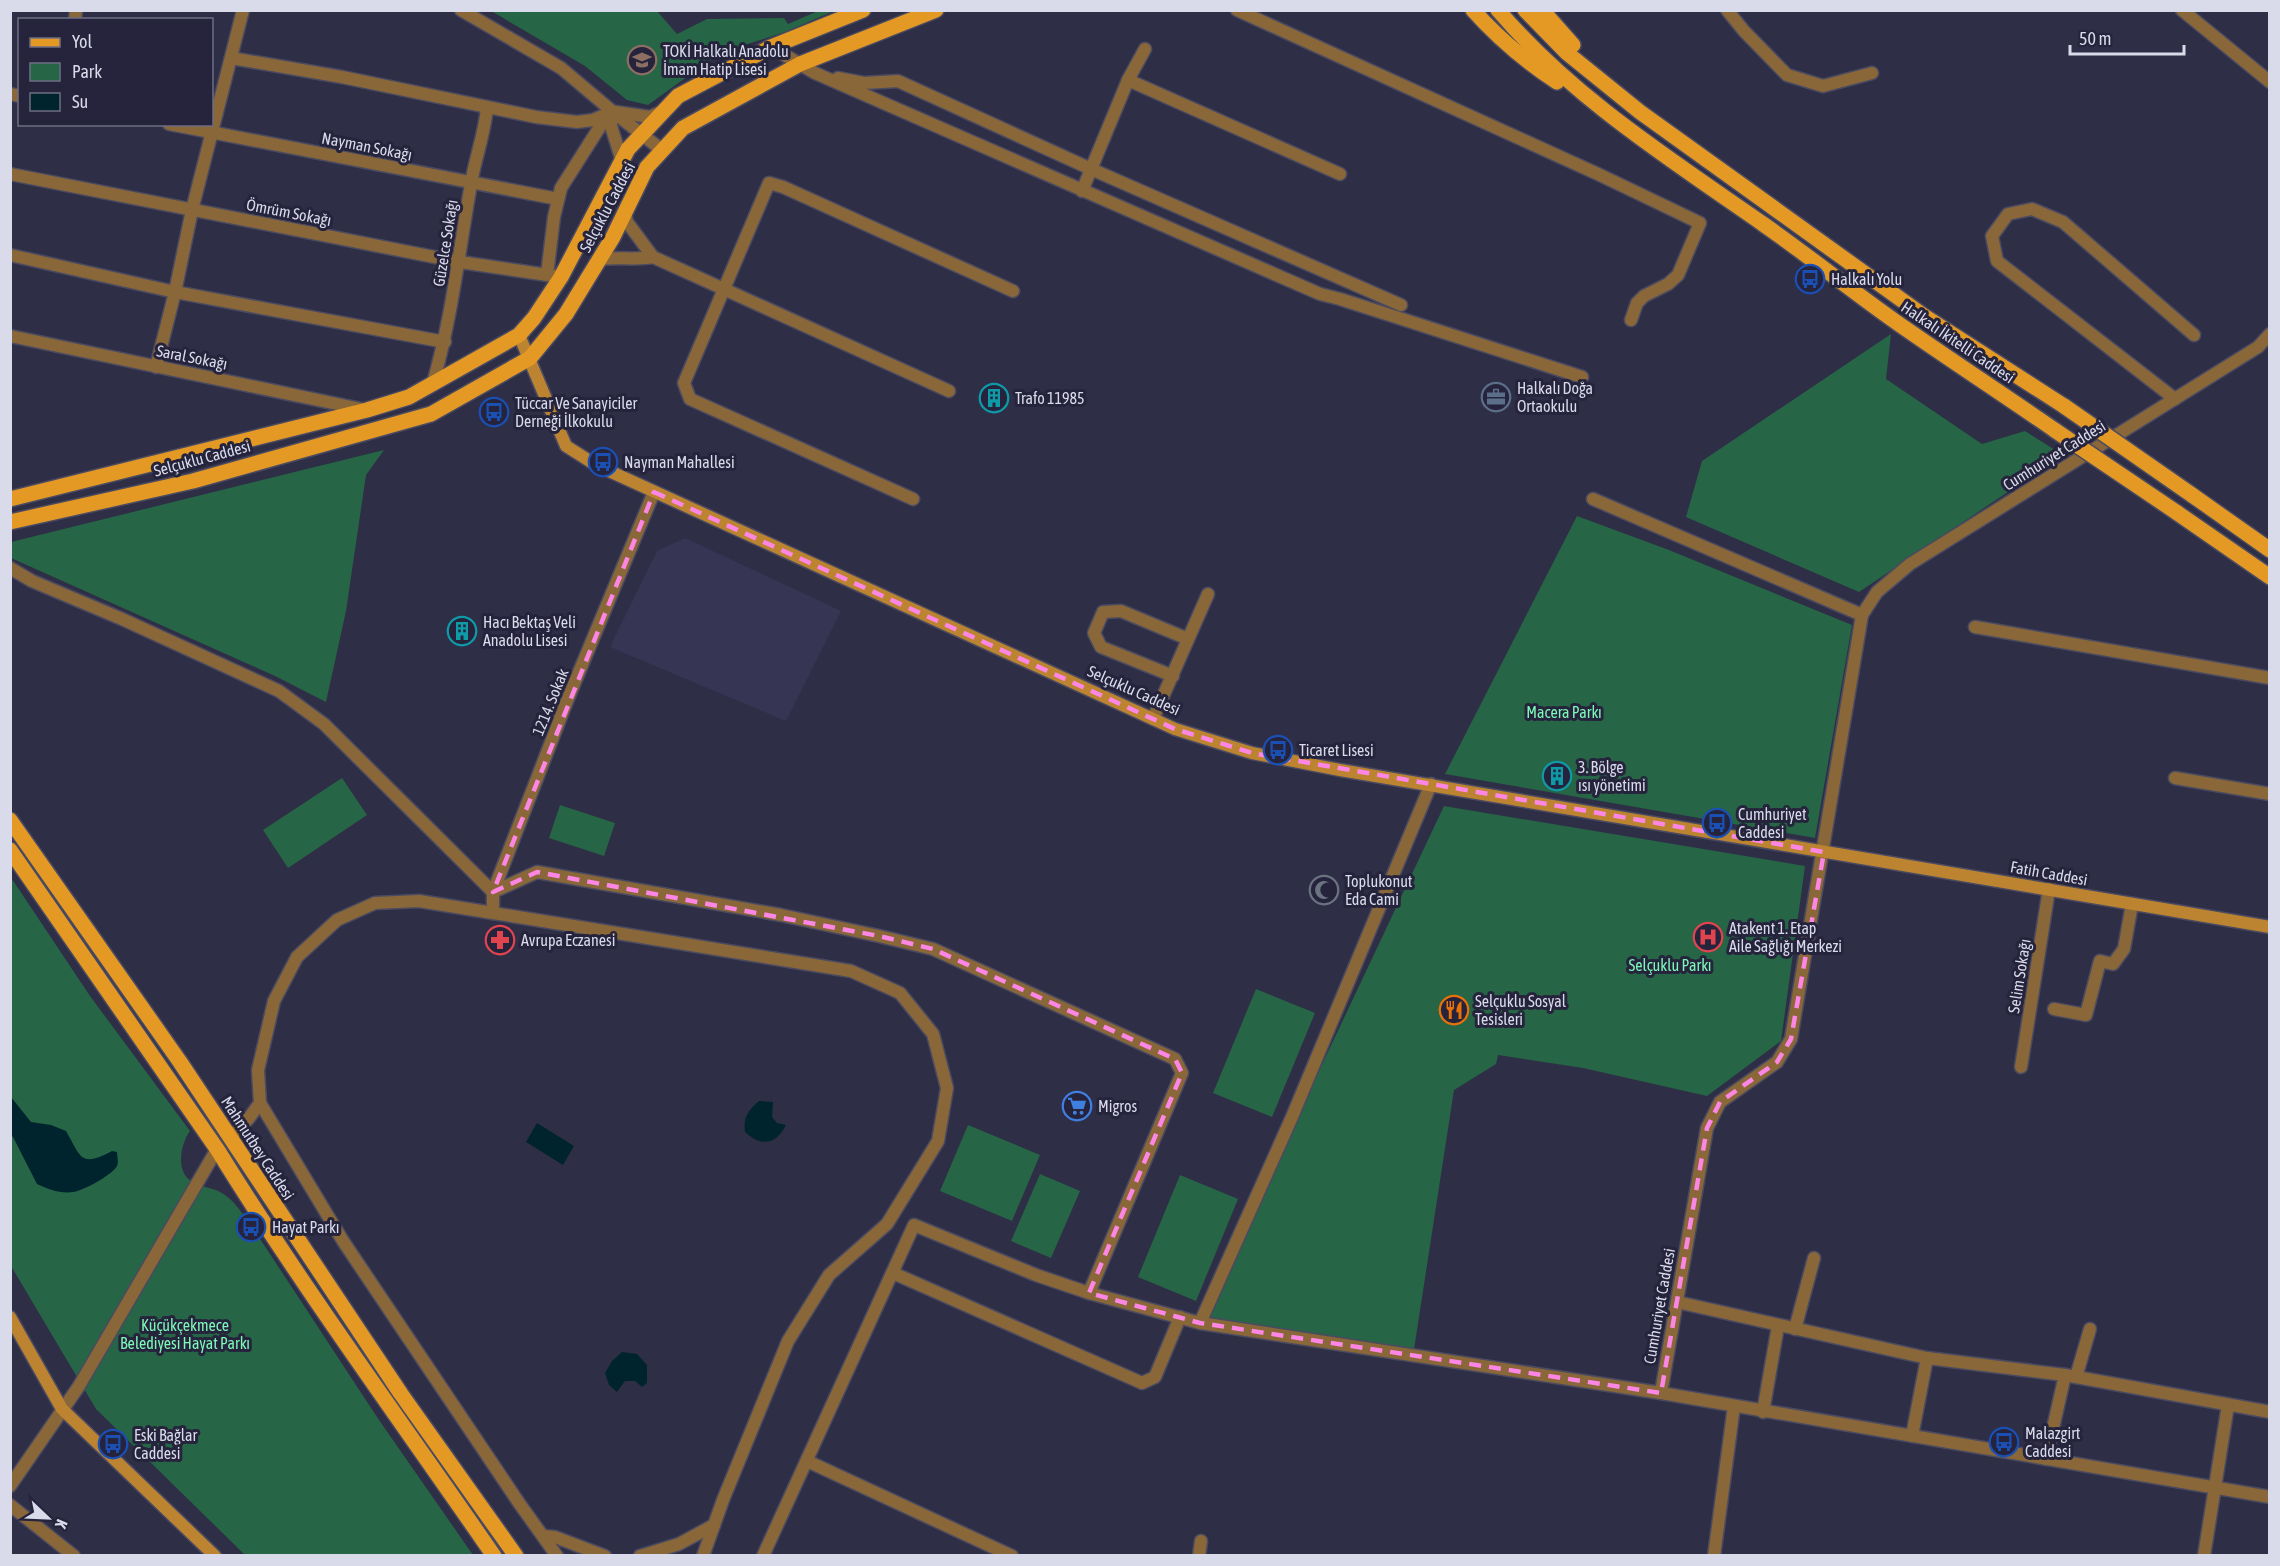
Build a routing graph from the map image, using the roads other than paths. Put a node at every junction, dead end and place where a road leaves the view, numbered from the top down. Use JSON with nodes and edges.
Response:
{"nodes":[{"id":1,"x":243,"y":10,"type":"edge"},
{"id":2,"x":461,"y":10,"type":"edge"},
{"id":3,"x":863,"y":10,"type":"edge"},
{"id":4,"x":936,"y":10,"type":"edge"},
{"id":5,"x":1237,"y":10,"type":"edge"},
{"id":6,"x":1473,"y":10,"type":"edge"},
{"id":7,"x":1498,"y":10,"type":"edge"},
{"id":8,"x":1525,"y":10,"type":"edge"},
{"id":9,"x":1542,"y":10,"type":"edge"},
{"id":10,"x":1728,"y":10,"type":"edge"},
{"id":11,"x":2182,"y":10,"type":"edge"},
{"id":12,"x":771,"y":47,"type":"junction"},
{"id":13,"x":1145,"y":49,"type":"dead end"},
{"id":14,"x":231,"y":58,"type":"junction"},
{"id":15,"x":800,"y":64,"type":"junction"},
{"id":16,"x":815,"y":73,"type":"junction"},
{"id":17,"x":1872,"y":73,"type":"dead end"},
{"id":18,"x":1128,"y":80,"type":"junction"},
{"id":19,"x":2270,"y":82,"type":"edge"},
{"id":20,"x":1617,"y":94,"type":"junction"},
{"id":21,"x":487,"y":107,"type":"junction"},
{"id":22,"x":665,"y":111,"type":"junction"},
{"id":23,"x":610,"y":112,"type":"junction"},
{"id":24,"x":1613,"y":118,"type":"junction"},
{"id":25,"x":179,"y":126,"type":"edge"},
{"id":26,"x":213,"y":133,"type":"junction"},
{"id":27,"x":642,"y":135,"type":"junction"},
{"id":28,"x":663,"y":151,"type":"junction"},
{"id":29,"x":622,"y":161,"type":"junction"},
{"id":30,"x":1091,"y":169,"type":"junction"},
{"id":31,"x":10,"y":174,"type":"edge"},
{"id":32,"x":1340,"y":174,"type":"dead end"},
{"id":33,"x":471,"y":183,"type":"junction"},
{"id":34,"x":1082,"y":190,"type":"junction"},
{"id":35,"x":558,"y":199,"type":"junction"},
{"id":36,"x":192,"y":210,"type":"junction"},
{"id":37,"x":625,"y":213,"type":"junction"},
{"id":38,"x":10,"y":255,"type":"edge"},
{"id":39,"x":653,"y":257,"type":"junction"},
{"id":40,"x":600,"y":259,"type":"junction"},
{"id":41,"x":460,"y":262,"type":"junction"},
{"id":42,"x":554,"y":276,"type":"junction"},
{"id":43,"x":724,"y":288,"type":"junction"},
{"id":44,"x":1013,"y":291,"type":"dead end"},
{"id":45,"x":176,"y":292,"type":"junction"},
{"id":46,"x":1401,"y":305,"type":"dead end"},
{"id":47,"x":1631,"y":320,"type":"dead end"},
{"id":48,"x":2270,"y":334,"type":"edge"},
{"id":49,"x":519,"y":335,"type":"junction"},
{"id":50,"x":2194,"y":335,"type":"dead end"},
{"id":51,"x":10,"y":336,"type":"edge"},
{"id":52,"x":445,"y":342,"type":"junction"},
{"id":53,"x":530,"y":358,"type":"junction"},
{"id":54,"x":156,"y":367,"type":"junction"},
{"id":55,"x":1582,"y":377,"type":"dead end"},
{"id":56,"x":433,"y":383,"type":"junction"},
{"id":57,"x":949,"y":391,"type":"dead end"},
{"id":58,"x":2175,"y":399,"type":"junction"},
{"id":59,"x":367,"y":410,"type":"junction"},
{"id":60,"x":654,"y":492,"type":"junction"},
{"id":61,"x":10,"y":499,"type":"edge"},
{"id":62,"x":913,"y":499,"type":"dead end"},
{"id":63,"x":1593,"y":499,"type":"dead end"},
{"id":64,"x":10,"y":522,"type":"edge"},
{"id":65,"x":2270,"y":550,"type":"edge"},
{"id":66,"x":10,"y":568,"type":"edge"},
{"id":67,"x":2270,"y":577,"type":"edge"},
{"id":68,"x":1208,"y":594,"type":"dead end"},
{"id":69,"x":1862,"y":615,"type":"junction"},
{"id":70,"x":1975,"y":627,"type":"dead end"},
{"id":71,"x":1188,"y":639,"type":"junction"},
{"id":72,"x":1173,"y":676,"type":"junction"},
{"id":73,"x":2270,"y":678,"type":"edge"},
{"id":74,"x":1153,"y":719,"type":"junction"},
{"id":75,"x":2175,"y":778,"type":"dead end"},
{"id":76,"x":1431,"y":784,"type":"junction"},
{"id":77,"x":2270,"y":794,"type":"edge"},
{"id":78,"x":10,"y":820,"type":"edge"},
{"id":79,"x":10,"y":850,"type":"edge"},
{"id":80,"x":1824,"y":852,"type":"junction"},
{"id":81,"x":2049,"y":889,"type":"junction"},
{"id":82,"x":494,"y":892,"type":"junction"},
{"id":83,"x":2132,"y":904,"type":"junction"},
{"id":84,"x":493,"y":913,"type":"junction"},
{"id":85,"x":2270,"y":927,"type":"edge"},
{"id":86,"x":2054,"y":1009,"type":"dead end"},
{"id":87,"x":2021,"y":1067,"type":"dead end"},
{"id":88,"x":260,"y":1103,"type":"junction"},
{"id":89,"x":230,"y":1138,"type":"junction"},
{"id":90,"x":217,"y":1149,"type":"junction"},
{"id":91,"x":1814,"y":1258,"type":"dead end"},
{"id":92,"x":893,"y":1273,"type":"junction"},
{"id":93,"x":1089,"y":1293,"type":"junction"},
{"id":94,"x":1677,"y":1302,"type":"junction"},
{"id":95,"x":10,"y":1317,"type":"edge"},
{"id":96,"x":1180,"y":1317,"type":"junction"},
{"id":97,"x":1200,"y":1323,"type":"junction"},
{"id":98,"x":1778,"y":1326,"type":"junction"},
{"id":99,"x":1796,"y":1329,"type":"junction"},
{"id":100,"x":2090,"y":1329,"type":"dead end"},
{"id":101,"x":1927,"y":1358,"type":"junction"},
{"id":102,"x":2070,"y":1376,"type":"junction"},
{"id":103,"x":1661,"y":1393,"type":"junction"},
{"id":104,"x":2228,"y":1405,"type":"junction"},
{"id":105,"x":1734,"y":1406,"type":"junction"},
{"id":106,"x":62,"y":1408,"type":"junction"},
{"id":107,"x":1763,"y":1412,"type":"junction"},
{"id":108,"x":2270,"y":1412,"type":"edge"},
{"id":109,"x":1912,"y":1436,"type":"junction"},
{"id":110,"x":2046,"y":1459,"type":"junction"},
{"id":111,"x":807,"y":1461,"type":"junction"},
{"id":112,"x":10,"y":1486,"type":"edge"},
{"id":113,"x":2215,"y":1488,"type":"junction"},
{"id":114,"x":2270,"y":1497,"type":"edge"},
{"id":115,"x":10,"y":1505,"type":"edge"},
{"id":116,"x":714,"y":1525,"type":"junction"},
{"id":117,"x":543,"y":1536,"type":"junction"},
{"id":118,"x":1201,"y":1541,"type":"dead end"},
{"id":119,"x":74,"y":1556,"type":"edge"},
{"id":120,"x":215,"y":1556,"type":"edge"},
{"id":121,"x":494,"y":1556,"type":"edge"},
{"id":122,"x":516,"y":1556,"type":"edge"},
{"id":123,"x":557,"y":1556,"type":"edge"},
{"id":124,"x":605,"y":1556,"type":"edge"},
{"id":125,"x":640,"y":1556,"type":"edge"},
{"id":126,"x":703,"y":1556,"type":"edge"},
{"id":127,"x":763,"y":1556,"type":"edge"},
{"id":128,"x":1012,"y":1556,"type":"edge"},
{"id":129,"x":1199,"y":1556,"type":"edge"},
{"id":130,"x":1714,"y":1556,"type":"edge"},
{"id":131,"x":2204,"y":1556,"type":"edge"}],
"edges":[{"from":1,"to":14,"type":"street"},
{"from":2,"to":23,"type":"street"},
{"from":3,"to":12,"type":"main road","name":"Selçuklu Caddesi"},
{"from":4,"to":15,"type":"main road","name":"Selçuklu Caddesi"},
{"from":5,"to":47,"type":"street"},
{"from":6,"to":24,"type":"main road"},
{"from":7,"to":24,"type":"main road","name":"Halkalı İkitelli Caddesi"},
{"from":8,"to":20,"type":"main road","name":"Halkalı İkitelli Caddesi"},
{"from":9,"to":20,"type":"main road"},
{"from":10,"to":17,"type":"street"},
{"from":11,"to":19,"type":"street"},
{"from":12,"to":15,"type":"street"},
{"from":12,"to":22,"type":"main road","name":"Selçuklu Caddesi"},
{"from":13,"to":18,"type":"street"},
{"from":14,"to":21,"type":"street"},
{"from":14,"to":26,"type":"street"},
{"from":15,"to":16,"type":"street"},
{"from":15,"to":28,"type":"main road","name":"Selçuklu Caddesi"},
{"from":16,"to":30,"type":"street"},
{"from":16,"to":34,"type":"street"},
{"from":18,"to":30,"type":"street"},
{"from":18,"to":32,"type":"street"},
{"from":20,"to":65,"type":"main road","name":"Halkalı İkitelli Caddesi","bridge":true},
{"from":21,"to":23,"type":"street"},
{"from":21,"to":33,"type":"street","name":"Güzelce Sokağı"},
{"from":22,"to":23,"type":"street"},
{"from":22,"to":27,"type":"main road","name":"Selçuklu Caddesi"},
{"from":23,"to":27,"type":"street"},
{"from":23,"to":29,"type":"street"},
{"from":23,"to":35,"type":"street"},
{"from":24,"to":67,"type":"main road","name":"Halkalı İkitelli Caddesi","bridge":true},
{"from":25,"to":26,"type":"street","name":"Nayman Sokağı"},
{"from":26,"to":33,"type":"street","name":"Nayman Sokağı"},
{"from":26,"to":36,"type":"street"},
{"from":27,"to":28,"type":"street"},
{"from":27,"to":29,"type":"main road","name":"Selçuklu Caddesi"},
{"from":28,"to":37,"type":"main road","name":"Selçuklu Caddesi"},
{"from":29,"to":42,"type":"main road","name":"Selçuklu Caddesi"},
{"from":30,"to":34,"type":"street"},
{"from":30,"to":46,"type":"street"},
{"from":31,"to":36,"type":"street","name":"Ömrüm Sokağı"},
{"from":33,"to":35,"type":"street","name":"Nayman Sokağı"},
{"from":33,"to":41,"type":"street","name":"Güzelce Sokağı"},
{"from":34,"to":55,"type":"street"},
{"from":35,"to":42,"type":"street"},
{"from":36,"to":41,"type":"street","name":"Ömrüm Sokağı"},
{"from":36,"to":45,"type":"street"},
{"from":37,"to":39,"type":"street"},
{"from":37,"to":40,"type":"main road","name":"Selçuklu Caddesi"},
{"from":38,"to":45,"type":"street"},
{"from":39,"to":40,"type":"street"},
{"from":39,"to":43,"type":"street"},
{"from":40,"to":53,"type":"main road","name":"Selçuklu Caddesi"},
{"from":41,"to":42,"type":"street","name":"Ömrüm Sokağı"},
{"from":41,"to":52,"type":"street","name":"Güzelce Sokağı"},
{"from":42,"to":49,"type":"main road","name":"Selçuklu Caddesi"},
{"from":43,"to":44,"type":"street"},
{"from":43,"to":57,"type":"street"},
{"from":43,"to":62,"type":"street"},
{"from":45,"to":52,"type":"street"},
{"from":45,"to":54,"type":"street"},
{"from":48,"to":58,"type":"street","name":"Cumhuriyet Caddesi"},
{"from":49,"to":53,"type":"street","name":"Selçuklu Caddesi"},
{"from":49,"to":56,"type":"main road","name":"Selçuklu Caddesi"},
{"from":50,"to":58,"type":"street"},
{"from":51,"to":54,"type":"street","name":"Saral Sokağı"},
{"from":52,"to":56,"type":"street","name":"Güzelce Sokağı"},
{"from":53,"to":60,"type":"street","name":"Selçuklu Caddesi"},
{"from":53,"to":64,"type":"main road","name":"Selçuklu Caddesi"},
{"from":54,"to":59,"type":"street","name":"Saral Sokağı"},
{"from":56,"to":59,"type":"main road","name":"Selçuklu Caddesi"},
{"from":58,"to":69,"type":"street","name":"Cumhuriyet Caddesi"},
{"from":59,"to":61,"type":"main road","name":"Selçuklu Caddesi"},
{"from":60,"to":74,"type":"street","name":"Selçuklu Caddesi"},
{"from":60,"to":82,"type":"street","name":"1214. Sokak"},
{"from":63,"to":69,"type":"street"},
{"from":66,"to":82,"type":"street"},
{"from":68,"to":71,"type":"street"},
{"from":69,"to":80,"type":"street","name":"Cumhuriyet Caddesi"},
{"from":70,"to":73,"type":"street"},
{"from":71,"to":72,"type":"street"},
{"from":71,"to":72,"type":"street"},
{"from":72,"to":74,"type":"street"},
{"from":74,"to":76,"type":"street","name":"Selçuklu Caddesi"},
{"from":75,"to":77,"type":"street"},
{"from":76,"to":80,"type":"street","name":"Selçuklu Caddesi"},
{"from":76,"to":97,"type":"street"},
{"from":78,"to":89,"type":"main road","name":"Mahmutbey Caddesi"},
{"from":79,"to":90,"type":"main road"},
{"from":80,"to":81,"type":"street","name":"Fatih Caddesi"},
{"from":80,"to":94,"type":"street","name":"Cumhuriyet Caddesi"},
{"from":81,"to":83,"type":"street","name":"Fatih Caddesi"},
{"from":81,"to":87,"type":"street","name":"Selim Sokağı"},
{"from":82,"to":84,"type":"street","name":"1214. Sokak"},
{"from":82,"to":93,"type":"street"},
{"from":83,"to":85,"type":"street","name":"Fatih Caddesi"},
{"from":83,"to":86,"type":"street"},
{"from":84,"to":88,"type":"street"},
{"from":84,"to":116,"type":"street"},
{"from":88,"to":89,"type":"street"},
{"from":88,"to":117,"type":"street"},
{"from":89,"to":90,"type":"main road"},
{"from":89,"to":122,"type":"main road","name":"Mahmutbey Caddesi"},
{"from":90,"to":106,"type":"street"},
{"from":90,"to":121,"type":"main road"},
{"from":91,"to":99,"type":"street"},
{"from":92,"to":93,"type":"street"},
{"from":92,"to":96,"type":"street"},
{"from":92,"to":111,"type":"street"},
{"from":93,"to":96,"type":"street"},
{"from":94,"to":98,"type":"street"},
{"from":94,"to":103,"type":"street","name":"Cumhuriyet Caddesi"},
{"from":95,"to":106,"type":"street"},
{"from":96,"to":97,"type":"street"},
{"from":97,"to":103,"type":"street"},
{"from":98,"to":99,"type":"street"},
{"from":98,"to":107,"type":"street"},
{"from":99,"to":101,"type":"street"},
{"from":100,"to":102,"type":"street"},
{"from":101,"to":102,"type":"street"},
{"from":101,"to":109,"type":"street"},
{"from":102,"to":104,"type":"street"},
{"from":102,"to":110,"type":"street"},
{"from":103,"to":105,"type":"street"},
{"from":104,"to":108,"type":"street"},
{"from":104,"to":113,"type":"street"},
{"from":105,"to":107,"type":"street"},
{"from":105,"to":130,"type":"street"},
{"from":106,"to":112,"type":"street"},
{"from":106,"to":120,"type":"street"},
{"from":107,"to":109,"type":"street"},
{"from":109,"to":110,"type":"street"},
{"from":110,"to":113,"type":"street"},
{"from":111,"to":127,"type":"street"},
{"from":111,"to":128,"type":"street"},
{"from":113,"to":114,"type":"street"},
{"from":113,"to":131,"type":"street"},
{"from":115,"to":119,"type":"street"},
{"from":116,"to":125,"type":"street"},
{"from":116,"to":126,"type":"street"},
{"from":117,"to":123,"type":"street"},
{"from":117,"to":124,"type":"street"},
{"from":118,"to":129,"type":"street"}]}
